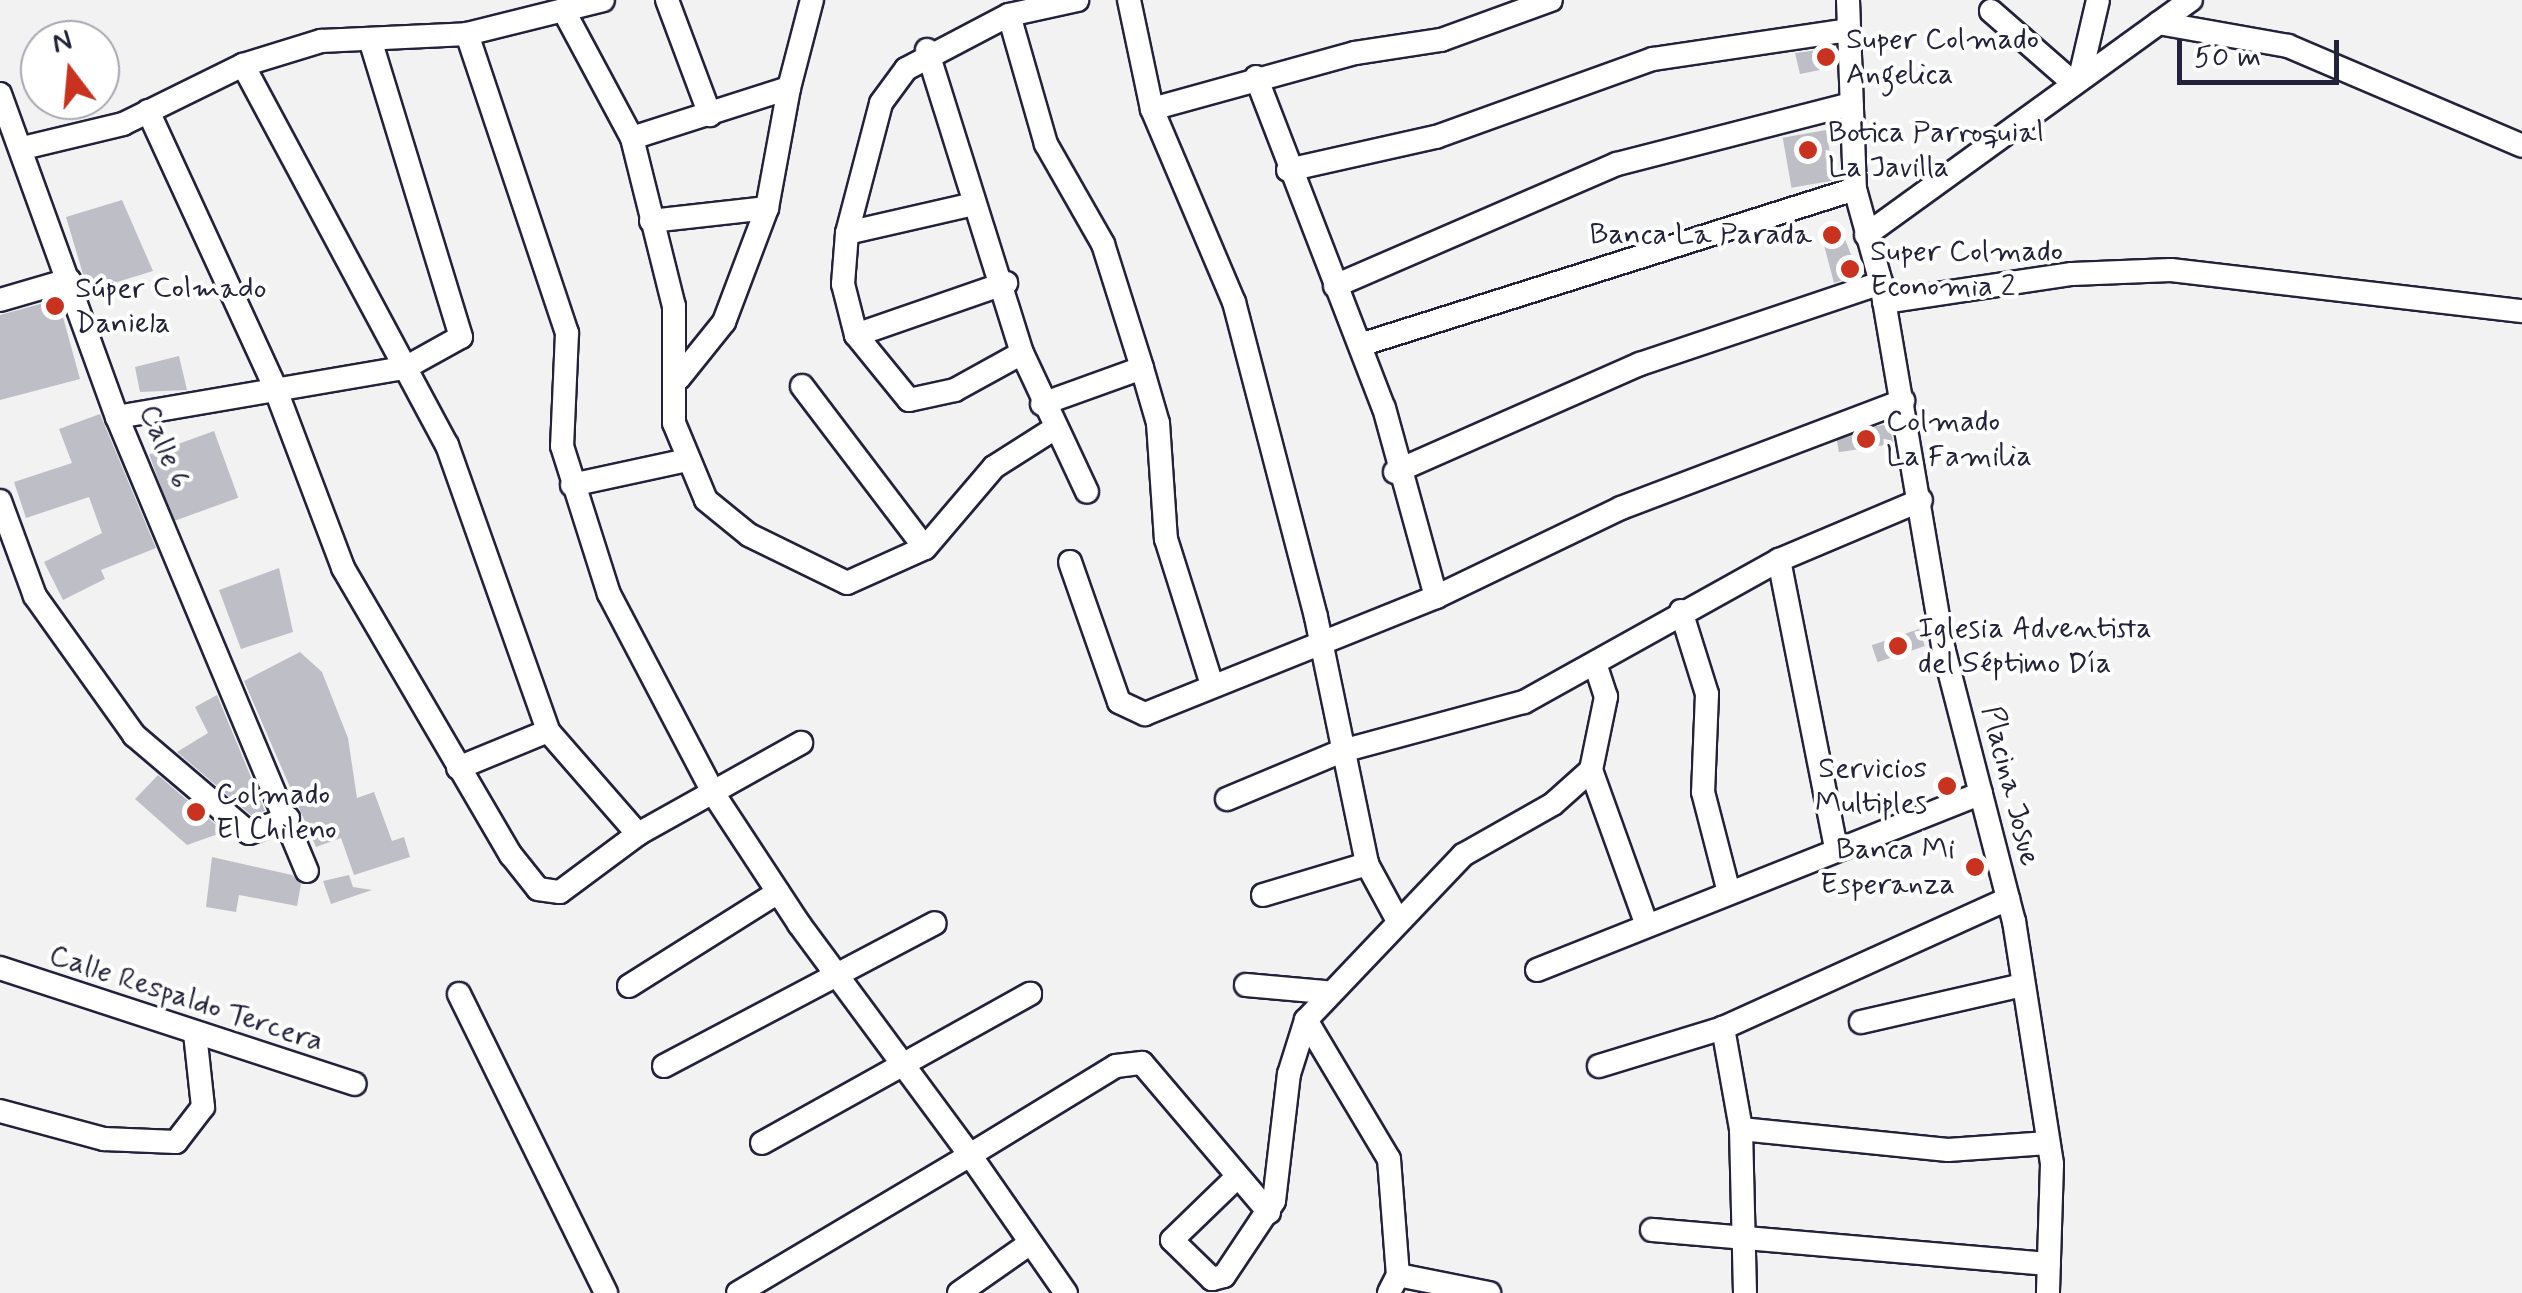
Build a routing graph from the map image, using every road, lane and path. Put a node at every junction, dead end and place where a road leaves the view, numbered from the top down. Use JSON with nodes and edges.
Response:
{"nodes":[{"id":1,"x":603,"y":0,"type":"edge"},
{"id":2,"x":666,"y":0,"type":"edge"},
{"id":3,"x":812,"y":0,"type":"edge"},
{"id":4,"x":1077,"y":0,"type":"edge"},
{"id":5,"x":1129,"y":0,"type":"edge"},
{"id":6,"x":1551,"y":0,"type":"edge"},
{"id":7,"x":1848,"y":0,"type":"edge"},
{"id":8,"x":2098,"y":0,"type":"edge"},
{"id":9,"x":2190,"y":0,"type":"edge"},
{"id":10,"x":1991,"y":11,"type":"dead end"},
{"id":11,"x":566,"y":15,"type":"junction"},
{"id":12,"x":1009,"y":15,"type":"junction"},
{"id":13,"x":2159,"y":23,"type":"junction"},
{"id":14,"x":1849,"y":30,"type":"junction"},
{"id":15,"x":467,"y":34,"type":"junction"},
{"id":16,"x":370,"y":40,"type":"junction"},
{"id":17,"x":928,"y":50,"type":"junction"},
{"id":18,"x":242,"y":65,"type":"junction"},
{"id":19,"x":1256,"y":77,"type":"junction"},
{"id":20,"x":2076,"y":77,"type":"junction"},
{"id":21,"x":789,"y":88,"type":"junction"},
{"id":22,"x":0,"y":94,"type":"edge"},
{"id":23,"x":1850,"y":104,"type":"junction"},
{"id":24,"x":1152,"y":109,"type":"junction"},
{"id":25,"x":148,"y":111,"type":"junction"},
{"id":26,"x":710,"y":115,"type":"junction"},
{"id":27,"x":632,"y":138,"type":"junction"},
{"id":28,"x":2522,"y":146,"type":"edge"},
{"id":29,"x":23,"y":148,"type":"junction"},
{"id":30,"x":1288,"y":170,"type":"junction"},
{"id":31,"x":1854,"y":189,"type":"junction"},
{"id":32,"x":974,"y":204,"type":"junction"},
{"id":33,"x":767,"y":208,"type":"junction"},
{"id":34,"x":651,"y":220,"type":"junction"},
{"id":35,"x":847,"y":233,"type":"junction"},
{"id":36,"x":1866,"y":236,"type":"junction"},
{"id":37,"x":69,"y":280,"type":"junction"},
{"id":38,"x":1006,"y":283,"type":"junction"},
{"id":39,"x":1335,"y":286,"type":"junction"},
{"id":40,"x":1883,"y":292,"type":"junction"},
{"id":41,"x":0,"y":300,"type":"edge"},
{"id":42,"x":2522,"y":311,"type":"edge"},
{"id":43,"x":856,"y":336,"type":"junction"},
{"id":44,"x":1360,"y":346,"type":"junction"},
{"id":45,"x":1022,"y":353,"type":"junction"},
{"id":46,"x":405,"y":368,"type":"junction"},
{"id":47,"x":1142,"y":368,"type":"junction"},
{"id":48,"x":679,"y":378,"type":"junction"},
{"id":49,"x":274,"y":385,"type":"junction"},
{"id":50,"x":802,"y":386,"type":"dead end"},
{"id":51,"x":1903,"y":401,"type":"junction"},
{"id":52,"x":1042,"y":404,"type":"junction"},
{"id":53,"x":117,"y":418,"type":"junction"},
{"id":54,"x":1052,"y":430,"type":"junction"},
{"id":55,"x":682,"y":461,"type":"junction"},
{"id":56,"x":1395,"y":472,"type":"junction"},
{"id":57,"x":572,"y":485,"type":"junction"},
{"id":58,"x":1087,"y":492,"type":"dead end"},
{"id":59,"x":1921,"y":500,"type":"junction"},
{"id":60,"x":0,"y":501,"type":"edge"},
{"id":61,"x":925,"y":548,"type":"junction"},
{"id":62,"x":1779,"y":560,"type":"junction"},
{"id":63,"x":1070,"y":562,"type":"dead end"},
{"id":64,"x":1436,"y":597,"type":"junction"},
{"id":65,"x":1682,"y":611,"type":"junction"},
{"id":66,"x":1320,"y":642,"type":"junction"},
{"id":67,"x":1596,"y":667,"type":"junction"},
{"id":68,"x":1211,"y":682,"type":"junction"},
{"id":69,"x":548,"y":731,"type":"junction"},
{"id":70,"x":801,"y":743,"type":"dead end"},
{"id":71,"x":1342,"y":751,"type":"junction"},
{"id":72,"x":458,"y":768,"type":"junction"},
{"id":73,"x":1591,"y":770,"type":"junction"},
{"id":74,"x":1980,"y":793,"type":"junction"},
{"id":75,"x":715,"y":796,"type":"junction"},
{"id":76,"x":1227,"y":799,"type":"dead end"},
{"id":77,"x":288,"y":818,"type":"junction"},
{"id":78,"x":638,"y":834,"type":"junction"},
{"id":79,"x":1835,"y":844,"type":"junction"},
{"id":80,"x":1367,"y":864,"type":"junction"},
{"id":81,"x":308,"y":871,"type":"dead end"},
{"id":82,"x":1728,"y":889,"type":"junction"},
{"id":83,"x":778,"y":892,"type":"junction"},
{"id":84,"x":1262,"y":895,"type":"dead end"},
{"id":85,"x":2008,"y":899,"type":"junction"},
{"id":86,"x":1398,"y":921,"type":"junction"},
{"id":87,"x":935,"y":923,"type":"dead end"},
{"id":88,"x":1646,"y":923,"type":"junction"},
{"id":89,"x":0,"y":968,"type":"edge"},
{"id":90,"x":1536,"y":970,"type":"dead end"},
{"id":91,"x":834,"y":973,"type":"junction"},
{"id":92,"x":1246,"y":984,"type":"dead end"},
{"id":93,"x":2023,"y":984,"type":"junction"},
{"id":94,"x":628,"y":986,"type":"dead end"},
{"id":95,"x":1325,"y":992,"type":"junction"},
{"id":96,"x":458,"y":994,"type":"dead end"},
{"id":97,"x":1030,"y":994,"type":"dead end"},
{"id":98,"x":1306,"y":1020,"type":"junction"},
{"id":99,"x":1862,"y":1022,"type":"dead end"},
{"id":100,"x":1723,"y":1028,"type":"junction"},
{"id":101,"x":195,"y":1033,"type":"junction"},
{"id":102,"x":664,"y":1066,"type":"dead end"},
{"id":103,"x":1599,"y":1066,"type":"dead end"},
{"id":104,"x":906,"y":1070,"type":"junction"},
{"id":105,"x":355,"y":1084,"type":"dead end"},
{"id":106,"x":2,"y":1118,"type":"edge"},
{"id":107,"x":1741,"y":1129,"type":"junction"},
{"id":108,"x":2048,"y":1142,"type":"junction"},
{"id":109,"x":762,"y":1144,"type":"dead end"},
{"id":110,"x":970,"y":1155,"type":"junction"},
{"id":111,"x":1236,"y":1178,"type":"junction"},
{"id":112,"x":1269,"y":1212,"type":"junction"},
{"id":113,"x":1652,"y":1230,"type":"dead end"},
{"id":114,"x":1746,"y":1232,"type":"junction"},
{"id":115,"x":1029,"y":1244,"type":"junction"},
{"id":116,"x":2049,"y":1264,"type":"junction"},
{"id":117,"x":1394,"y":1284,"type":"edge"},
{"id":118,"x":606,"y":1293,"type":"edge"},
{"id":119,"x":738,"y":1293,"type":"edge"},
{"id":120,"x":959,"y":1293,"type":"edge"},
{"id":121,"x":1066,"y":1293,"type":"edge"},
{"id":122,"x":1490,"y":1293,"type":"edge"},
{"id":123,"x":1746,"y":1293,"type":"edge"},
{"id":124,"x":2048,"y":1293,"type":"edge"}],
"edges":[{"from":1,"to":11,"type":"street"},
{"from":2,"to":26,"type":"street"},
{"from":3,"to":21,"type":"street"},
{"from":4,"to":12,"type":"street"},
{"from":5,"to":24,"type":"street"},
{"from":6,"to":19,"type":"street"},
{"from":7,"to":14,"type":"street","name":"Placina Josue"},
{"from":8,"to":20,"type":"street"},
{"from":9,"to":13,"type":"street"},
{"from":10,"to":20,"type":"street"},
{"from":11,"to":15,"type":"street"},
{"from":11,"to":27,"type":"street"},
{"from":12,"to":17,"type":"street"},
{"from":12,"to":47,"type":"street"},
{"from":13,"to":20,"type":"street"},
{"from":13,"to":28,"type":"street"},
{"from":14,"to":23,"type":"street","name":"Placina Josue"},
{"from":14,"to":30,"type":"street"},
{"from":15,"to":16,"type":"street"},
{"from":15,"to":57,"type":"street"},
{"from":16,"to":18,"type":"street"},
{"from":16,"to":46,"type":"street"},
{"from":17,"to":32,"type":"street"},
{"from":17,"to":35,"type":"street"},
{"from":18,"to":25,"type":"street"},
{"from":18,"to":46,"type":"street"},
{"from":19,"to":24,"type":"street"},
{"from":19,"to":30,"type":"street"},
{"from":20,"to":36,"type":"street"},
{"from":21,"to":26,"type":"street"},
{"from":21,"to":33,"type":"street"},
{"from":22,"to":29,"type":"street","name":"Calle 6"},
{"from":23,"to":31,"type":"street","name":"Placina Josue"},
{"from":23,"to":39,"type":"street"},
{"from":24,"to":66,"type":"street"},
{"from":25,"to":29,"type":"street"},
{"from":25,"to":49,"type":"street"},
{"from":26,"to":27,"type":"street"},
{"from":27,"to":34,"type":"street"},
{"from":29,"to":37,"type":"street","name":"Calle 6"},
{"from":30,"to":39,"type":"street"},
{"from":31,"to":36,"type":"street","name":"Placina Josue"},
{"from":31,"to":44,"type":"street"},
{"from":32,"to":35,"type":"street"},
{"from":32,"to":38,"type":"street"},
{"from":33,"to":34,"type":"street"},
{"from":33,"to":48,"type":"street"},
{"from":34,"to":48,"type":"street"},
{"from":35,"to":43,"type":"street"},
{"from":36,"to":40,"type":"street","name":"Placina Josue"},
{"from":37,"to":41,"type":"street"},
{"from":37,"to":53,"type":"street","name":"Calle 6"},
{"from":38,"to":43,"type":"street"},
{"from":38,"to":45,"type":"street"},
{"from":39,"to":44,"type":"street"},
{"from":40,"to":42,"type":"street"},
{"from":40,"to":51,"type":"street","name":"Placina Josue"},
{"from":40,"to":56,"type":"street"},
{"from":43,"to":45,"type":"street"},
{"from":44,"to":56,"type":"street"},
{"from":45,"to":52,"type":"street"},
{"from":46,"to":49,"type":"street"},
{"from":46,"to":69,"type":"street"},
{"from":47,"to":52,"type":"street"},
{"from":47,"to":68,"type":"street"},
{"from":48,"to":55,"type":"street"},
{"from":49,"to":53,"type":"street"},
{"from":49,"to":72,"type":"street"},
{"from":50,"to":61,"type":"street"},
{"from":51,"to":59,"type":"street","name":"Placina Josue"},
{"from":51,"to":64,"type":"street"},
{"from":52,"to":54,"type":"street"},
{"from":53,"to":77,"type":"street","name":"Calle 6"},
{"from":54,"to":58,"type":"street"},
{"from":54,"to":61,"type":"street"},
{"from":55,"to":57,"type":"street"},
{"from":55,"to":61,"type":"street"},
{"from":56,"to":64,"type":"street"},
{"from":57,"to":75,"type":"street"},
{"from":59,"to":62,"type":"street"},
{"from":59,"to":74,"type":"street","name":"Placina Josue"},
{"from":60,"to":77,"type":"street"},
{"from":62,"to":65,"type":"street"},
{"from":62,"to":79,"type":"street"},
{"from":63,"to":68,"type":"street"},
{"from":64,"to":66,"type":"street"},
{"from":65,"to":67,"type":"street"},
{"from":65,"to":82,"type":"street"},
{"from":66,"to":68,"type":"street"},
{"from":66,"to":71,"type":"street"},
{"from":67,"to":71,"type":"street"},
{"from":67,"to":73,"type":"street"},
{"from":69,"to":72,"type":"street"},
{"from":69,"to":78,"type":"street"},
{"from":70,"to":75,"type":"street"},
{"from":71,"to":76,"type":"street"},
{"from":71,"to":80,"type":"street"},
{"from":72,"to":78,"type":"street"},
{"from":73,"to":86,"type":"street"},
{"from":73,"to":88,"type":"street"},
{"from":74,"to":79,"type":"street"},
{"from":74,"to":85,"type":"street","name":"Placina Josue"},
{"from":75,"to":78,"type":"street"},
{"from":75,"to":83,"type":"street"},
{"from":77,"to":81,"type":"street","name":"Calle 6"},
{"from":79,"to":82,"type":"street"},
{"from":80,"to":84,"type":"street"},
{"from":80,"to":86,"type":"street"},
{"from":82,"to":88,"type":"street"},
{"from":83,"to":91,"type":"street"},
{"from":83,"to":94,"type":"street"},
{"from":85,"to":93,"type":"street","name":"Placina Josue"},
{"from":85,"to":100,"type":"street"},
{"from":86,"to":95,"type":"street"},
{"from":87,"to":91,"type":"street"},
{"from":88,"to":90,"type":"street"},
{"from":89,"to":101,"type":"street","name":"Calle Respaldo Tercera"},
{"from":91,"to":102,"type":"street"},
{"from":91,"to":104,"type":"street"},
{"from":92,"to":95,"type":"street"},
{"from":93,"to":99,"type":"street"},
{"from":93,"to":108,"type":"street","name":"Placina Josue"},
{"from":95,"to":98,"type":"street"},
{"from":96,"to":118,"type":"street"},
{"from":97,"to":104,"type":"street"},
{"from":98,"to":112,"type":"street"},
{"from":98,"to":117,"type":"street"},
{"from":100,"to":103,"type":"street"},
{"from":100,"to":107,"type":"street"},
{"from":101,"to":105,"type":"street","name":"Calle Respaldo Tercera"},
{"from":101,"to":106,"type":"street"},
{"from":104,"to":109,"type":"street"},
{"from":104,"to":110,"type":"street"},
{"from":107,"to":108,"type":"street"},
{"from":107,"to":114,"type":"street"},
{"from":108,"to":116,"type":"street","name":"Placina Josue"},
{"from":110,"to":111,"type":"street"},
{"from":110,"to":115,"type":"street"},
{"from":110,"to":119,"type":"street"},
{"from":111,"to":112,"type":"street"},
{"from":111,"to":112,"type":"street"},
{"from":113,"to":114,"type":"street"},
{"from":114,"to":116,"type":"street"},
{"from":114,"to":123,"type":"street"},
{"from":115,"to":120,"type":"street"},
{"from":115,"to":121,"type":"street"},
{"from":116,"to":124,"type":"street","name":"Placina Josue"},
{"from":117,"to":122,"type":"street"}]}
